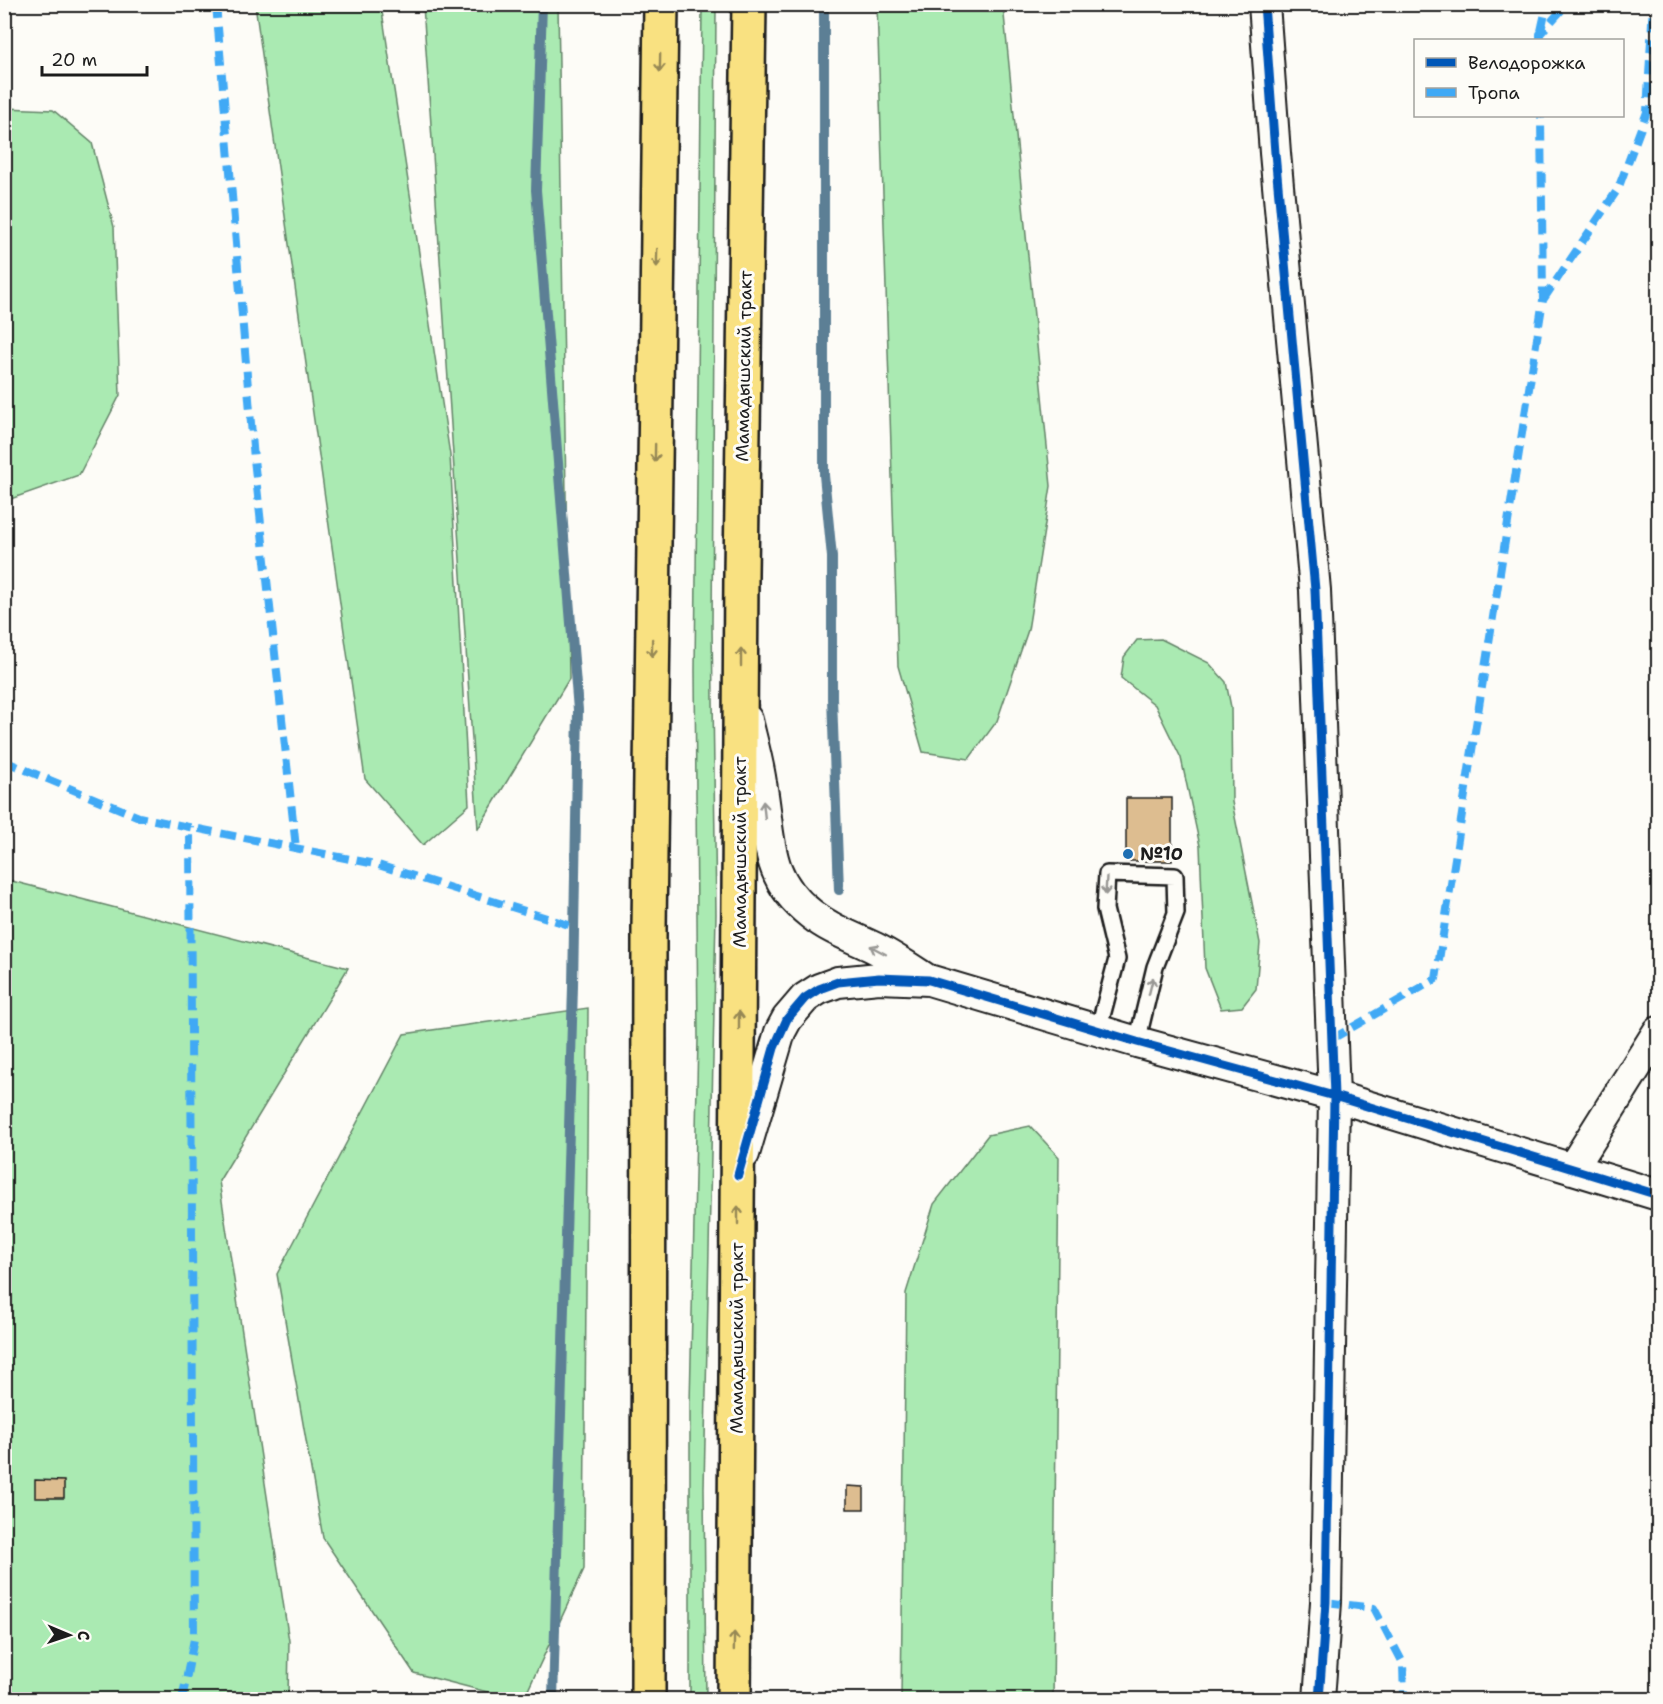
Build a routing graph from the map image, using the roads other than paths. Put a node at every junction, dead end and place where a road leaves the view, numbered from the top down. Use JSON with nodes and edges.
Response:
{"nodes":[{"id":1,"x":661,"y":4,"type":"edge"},
{"id":2,"x":749,"y":4,"type":"edge"},
{"id":3,"x":1264,"y":4,"type":"edge"},
{"id":4,"x":741,"y":691,"type":"junction"},
{"id":5,"x":929,"y":980,"type":"junction"},
{"id":6,"x":1098,"y":1030,"type":"junction"},
{"id":7,"x":1659,"y":1032,"type":"edge"},
{"id":8,"x":1137,"y":1042,"type":"junction"},
{"id":9,"x":1334,"y":1095,"type":"junction"},
{"id":10,"x":1572,"y":1169,"type":"junction"},
{"id":11,"x":738,"y":1175,"type":"junction"},
{"id":12,"x":1659,"y":1195,"type":"edge"},
{"id":13,"x":648,"y":1700,"type":"edge"},
{"id":14,"x":734,"y":1700,"type":"edge"},
{"id":15,"x":1319,"y":1700,"type":"edge"}],
"edges":[{"from":1,"to":13,"type":"main road","one_way":true},
{"from":4,"to":2,"type":"main road","name":"Мамадышский тракт","one_way":true},
{"from":3,"to":9,"type":"street"},
{"from":5,"to":4,"type":"street","one_way":true},
{"from":11,"to":4,"type":"main road","name":"Мамадышский тракт","one_way":true},
{"from":5,"to":6,"type":"street"},
{"from":5,"to":11,"type":"street"},
{"from":6,"to":8,"type":"street"},
{"from":8,"to":6,"type":"lane","one_way":true},
{"from":7,"to":10,"type":"street"},
{"from":8,"to":9,"type":"street"},
{"from":9,"to":10,"type":"street"},
{"from":9,"to":15,"type":"street"},
{"from":10,"to":12,"type":"street"},
{"from":14,"to":11,"type":"main road","name":"Мамадышский тракт","one_way":true}]}
